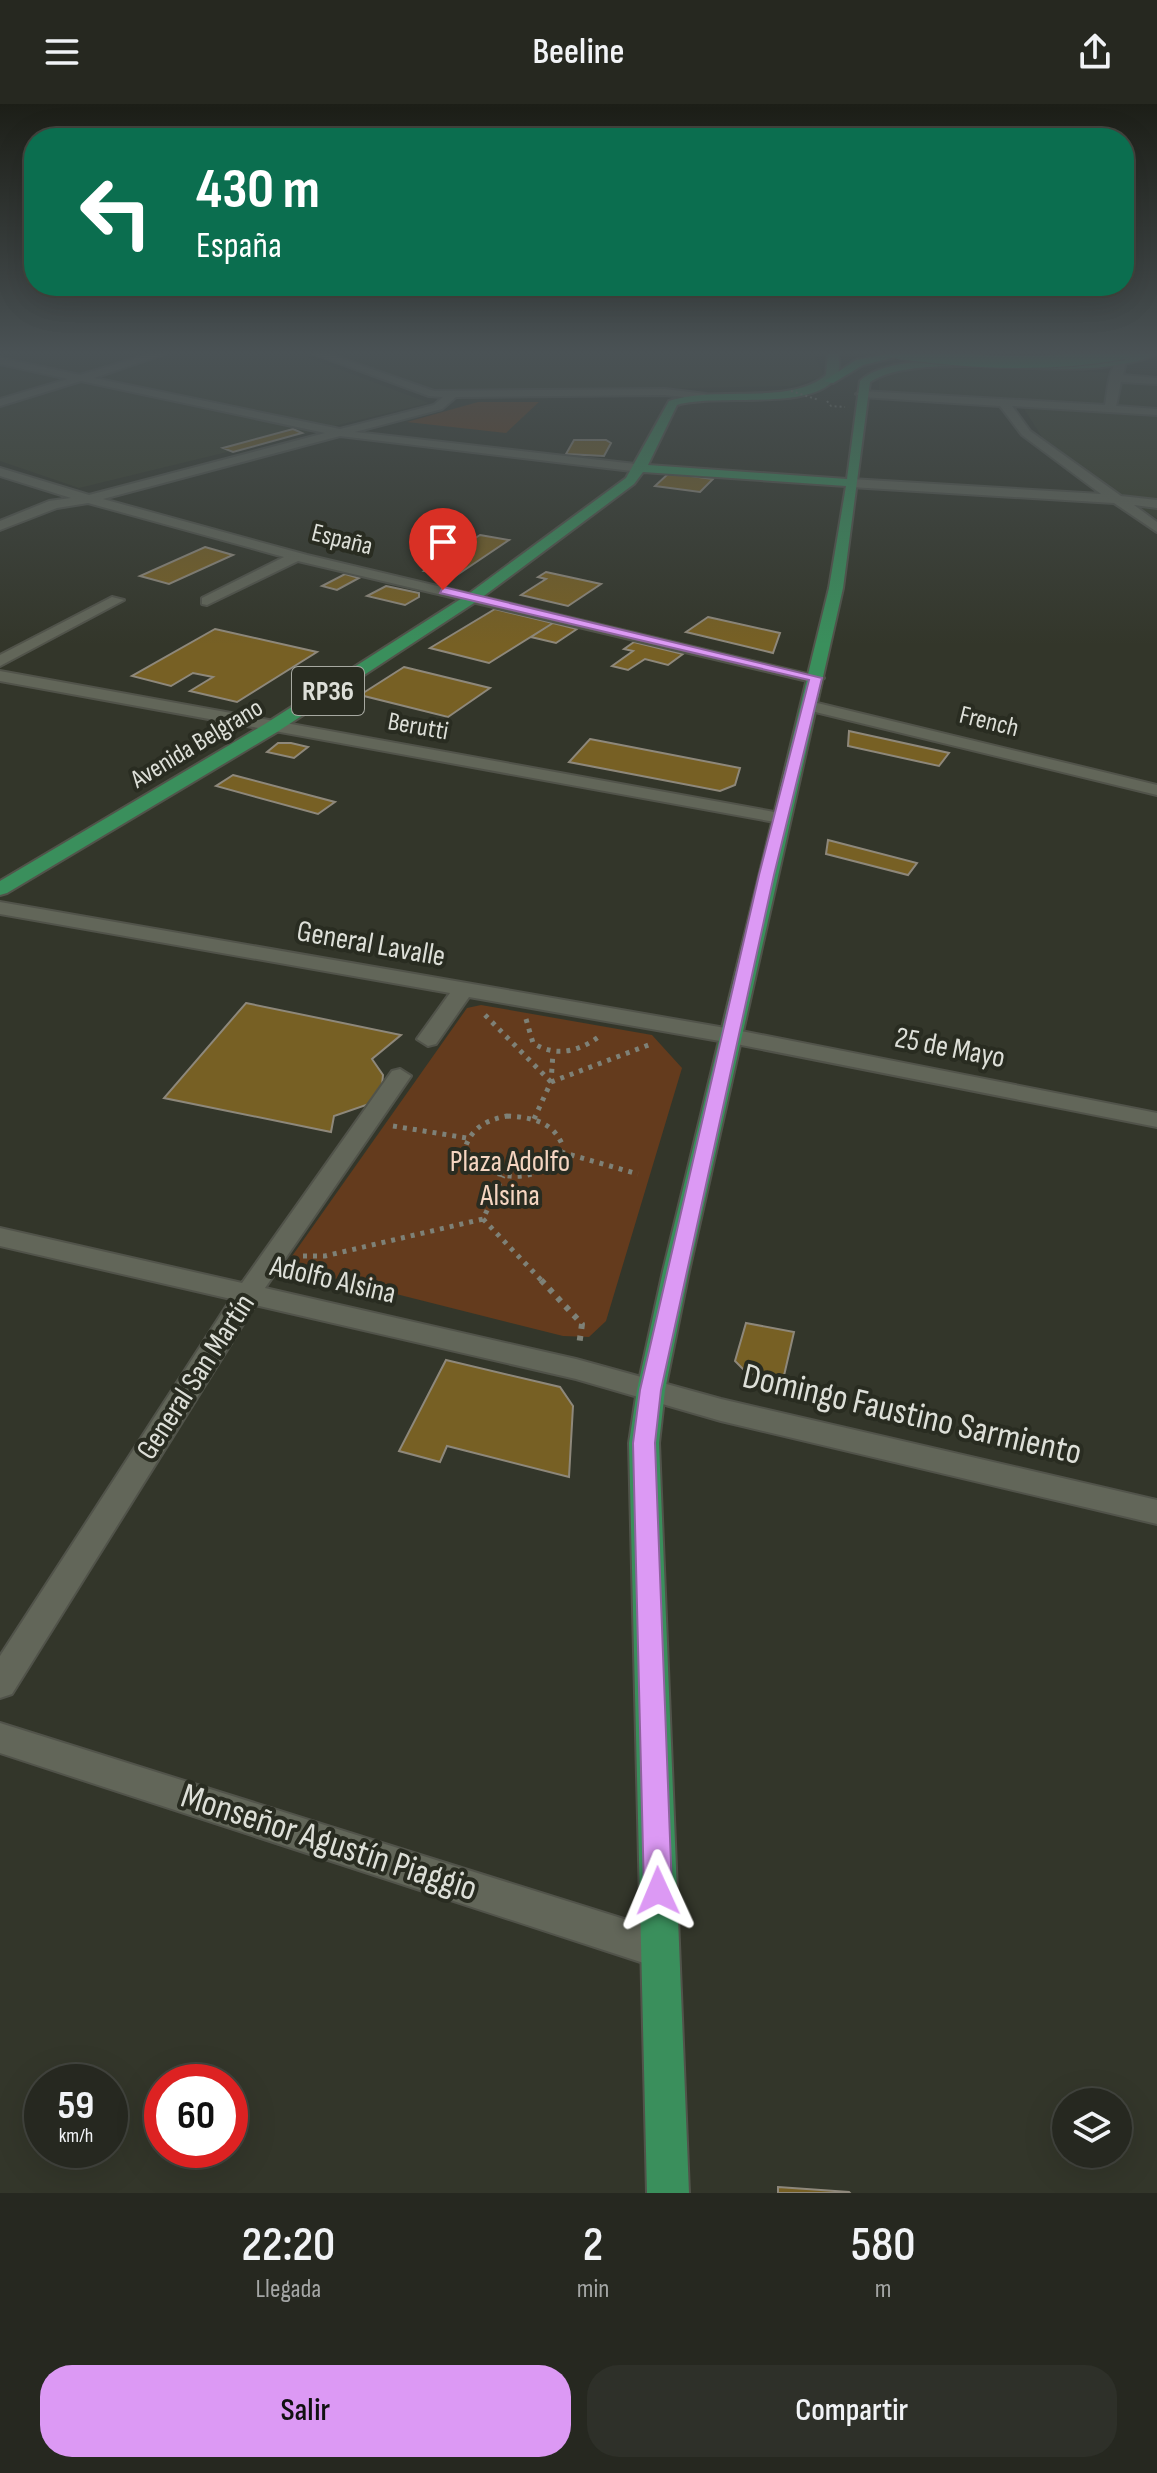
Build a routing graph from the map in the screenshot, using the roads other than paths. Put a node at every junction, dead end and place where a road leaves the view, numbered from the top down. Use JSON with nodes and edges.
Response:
{"nodes":[{"id":1,"x":277,"y":450,"type":"edge"},
{"id":2,"x":486,"y":450,"type":"edge"},
{"id":3,"x":649,"y":450,"type":"edge"},
{"id":4,"x":855,"y":450,"type":"edge"},
{"id":5,"x":1050,"y":450,"type":"edge"},
{"id":6,"x":640,"y":468,"type":"junction"},
{"id":7,"x":0,"y":472,"type":"edge"},
{"id":8,"x":851,"y":483,"type":"junction"},
{"id":9,"x":1116,"y":499,"type":"junction"},
{"id":10,"x":86,"y":500,"type":"junction"},
{"id":11,"x":1157,"y":504,"type":"edge"},
{"id":12,"x":0,"y":526,"type":"edge"},
{"id":13,"x":1157,"y":528,"type":"edge"},
{"id":14,"x":0,"y":537,"type":"edge"},
{"id":15,"x":299,"y":555,"type":"junction"},
{"id":16,"x":472,"y":598,"type":"junction"},
{"id":17,"x":117,"y":600,"type":"dead end"},
{"id":18,"x":207,"y":601,"type":"dead end"},
{"id":19,"x":0,"y":661,"type":"edge"},
{"id":20,"x":0,"y":676,"type":"edge"},
{"id":21,"x":816,"y":678,"type":"junction"},
{"id":22,"x":809,"y":706,"type":"junction"},
{"id":23,"x":271,"y":728,"type":"junction"},
{"id":24,"x":1157,"y":790,"type":"edge"},
{"id":25,"x":780,"y":818,"type":"junction"},
{"id":26,"x":0,"y":889,"type":"edge"},
{"id":27,"x":0,"y":908,"type":"edge"},
{"id":28,"x":463,"y":990,"type":"junction"},
{"id":29,"x":731,"y":1036,"type":"junction"},
{"id":30,"x":428,"y":1039,"type":"dead end"},
{"id":31,"x":400,"y":1076,"type":"dead end"},
{"id":32,"x":1157,"y":1120,"type":"edge"},
{"id":33,"x":0,"y":1237,"type":"edge"},
{"id":34,"x":249,"y":1293,"type":"junction"},
{"id":35,"x":651,"y":1390,"type":"junction"},
{"id":36,"x":1157,"y":1512,"type":"edge"},
{"id":37,"x":0,"y":1684,"type":"edge"},
{"id":38,"x":0,"y":1738,"type":"edge"},
{"id":39,"x":659,"y":1949,"type":"junction"},
{"id":40,"x":668,"y":2193,"type":"edge"}],
"edges":[{"from":1,"to":10,"type":"street"},
{"from":2,"to":6,"type":"street"},
{"from":3,"to":6,"type":"main road","name":"Avenida Belgrano","number":"RP36"},
{"from":4,"to":8,"type":"main road"},
{"from":5,"to":9,"type":"street"},
{"from":6,"to":8,"type":"main road"},
{"from":6,"to":16,"type":"main road","name":"Avenida Belgrano","number":"RP36"},
{"from":7,"to":10,"type":"street","name":"España"},
{"from":8,"to":9,"type":"street"},
{"from":8,"to":21,"type":"main road"},
{"from":9,"to":11,"type":"street"},
{"from":9,"to":13,"type":"street"},
{"from":10,"to":12,"type":"street"},
{"from":10,"to":14,"type":"street"},
{"from":10,"to":15,"type":"street","name":"España"},
{"from":15,"to":16,"type":"street","name":"España"},
{"from":15,"to":18,"type":"street"},
{"from":16,"to":21,"type":"street","name":"España"},
{"from":16,"to":23,"type":"main road","name":"Avenida Belgrano","number":"RP36"},
{"from":17,"to":19,"type":"street"},
{"from":20,"to":23,"type":"street","name":"Berutti"},
{"from":21,"to":22,"type":"main road"},
{"from":22,"to":24,"type":"street","name":"French"},
{"from":22,"to":25,"type":"main road"},
{"from":23,"to":25,"type":"street","name":"Berutti"},
{"from":23,"to":26,"type":"main road","name":"Avenida Belgrano","number":"RP36"},
{"from":25,"to":29,"type":"main road"},
{"from":27,"to":28,"type":"street","name":"General Lavalle"},
{"from":28,"to":29,"type":"street","name":"General Lavalle"},
{"from":28,"to":30,"type":"street"},
{"from":29,"to":32,"type":"street","name":"25 de Mayo"},
{"from":29,"to":35,"type":"main road"},
{"from":31,"to":34,"type":"street","name":"General San Martín"},
{"from":33,"to":34,"type":"street","name":"Adolfo Alsina"},
{"from":34,"to":35,"type":"street","name":"Adolfo Alsina"},
{"from":34,"to":37,"type":"street","name":"General San Martín"},
{"from":35,"to":36,"type":"street","name":"Domingo Faustino Sarmiento"},
{"from":35,"to":39,"type":"main road"},
{"from":38,"to":39,"type":"street","name":"Monseñor Agustín Piaggio"},
{"from":39,"to":40,"type":"main road"}]}
